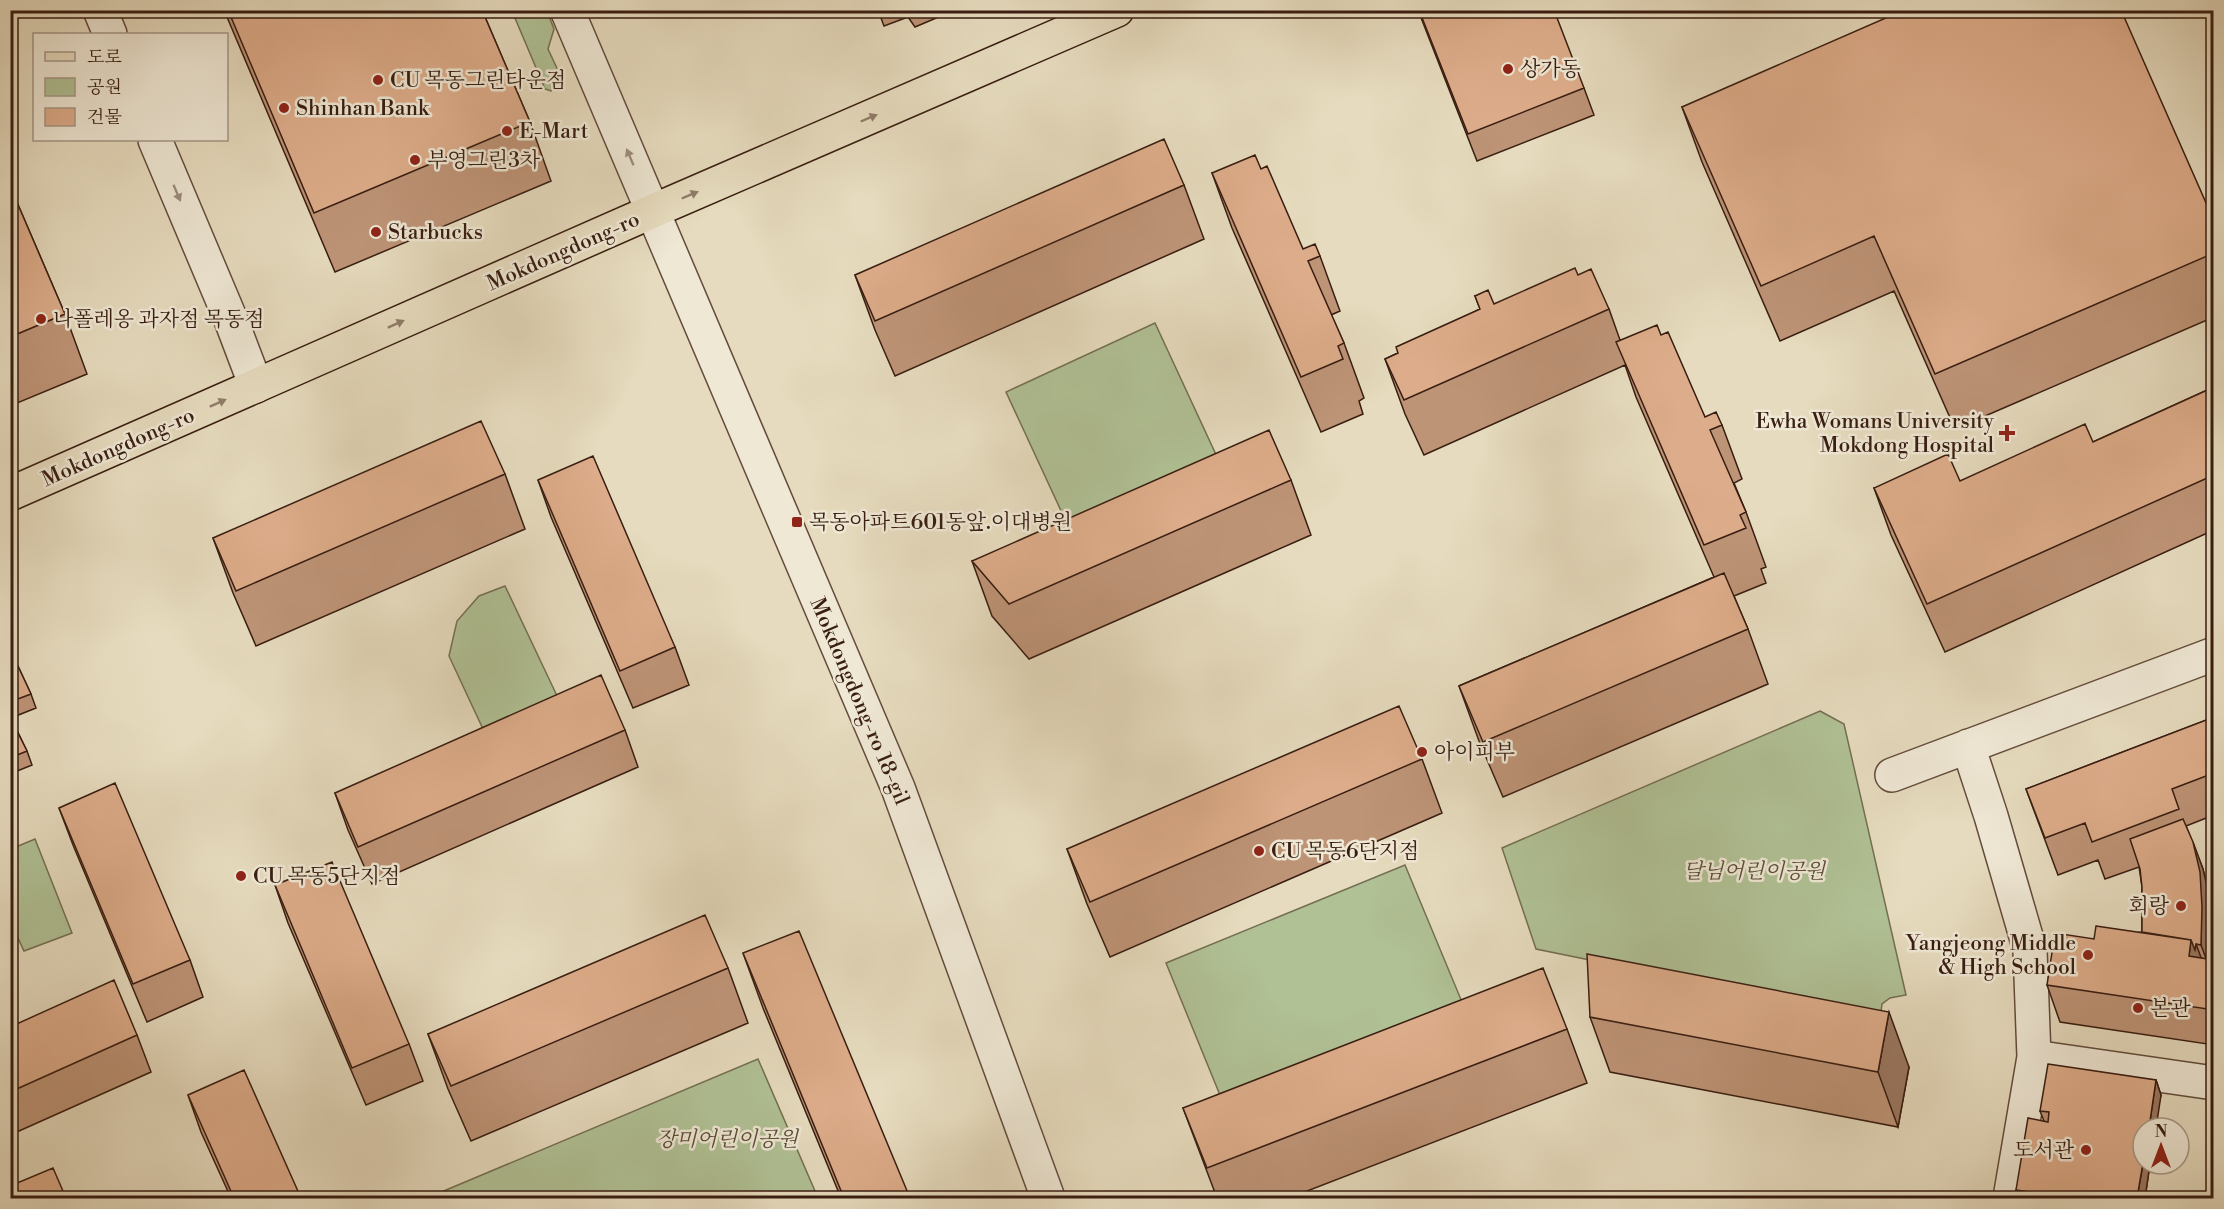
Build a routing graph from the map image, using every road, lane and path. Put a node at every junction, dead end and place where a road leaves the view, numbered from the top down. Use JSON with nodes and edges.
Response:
{"nodes":[{"id":1,"x":100,"y":10,"type":"edge"},
{"id":2,"x":567,"y":10,"type":"edge"},
{"id":3,"x":1117,"y":10,"type":"edge"},
{"id":4,"x":110,"y":33,"type":"edge"},
{"id":5,"x":155,"y":141,"type":"edge"},
{"id":6,"x":653,"y":211,"type":"junction"},
{"id":7,"x":256,"y":386,"type":"junction"},
{"id":8,"x":10,"y":494,"type":"edge"},
{"id":9,"x":2214,"y":654,"type":"edge"},
{"id":10,"x":1968,"y":746,"type":"junction"},
{"id":11,"x":1892,"y":775,"type":"dead end"},
{"id":12,"x":2034,"y":1057,"type":"junction"},
{"id":13,"x":2214,"y":1083,"type":"edge"},
{"id":14,"x":1048,"y":1198,"type":"edge"},
{"id":15,"x":2010,"y":1198,"type":"edge"}],
"edges":[{"from":1,"to":4,"type":"street"},
{"from":6,"to":2,"type":"street","name":"Mokdongdong-ro 18-gil","one_way":true},
{"from":6,"to":3,"type":"main road","name":"Mokdongdong-ro","one_way":true},
{"from":5,"to":7,"type":"street","one_way":true},
{"from":7,"to":6,"type":"main road","name":"Mokdongdong-ro","one_way":true},
{"from":6,"to":14,"type":"street","name":"Mokdongdong-ro 18-gil"},
{"from":8,"to":7,"type":"main road","name":"Mokdongdong-ro","one_way":true},
{"from":9,"to":10,"type":"street"},
{"from":10,"to":11,"type":"street"},
{"from":10,"to":12,"type":"street"},
{"from":12,"to":13,"type":"street"},
{"from":12,"to":15,"type":"street"}]}
